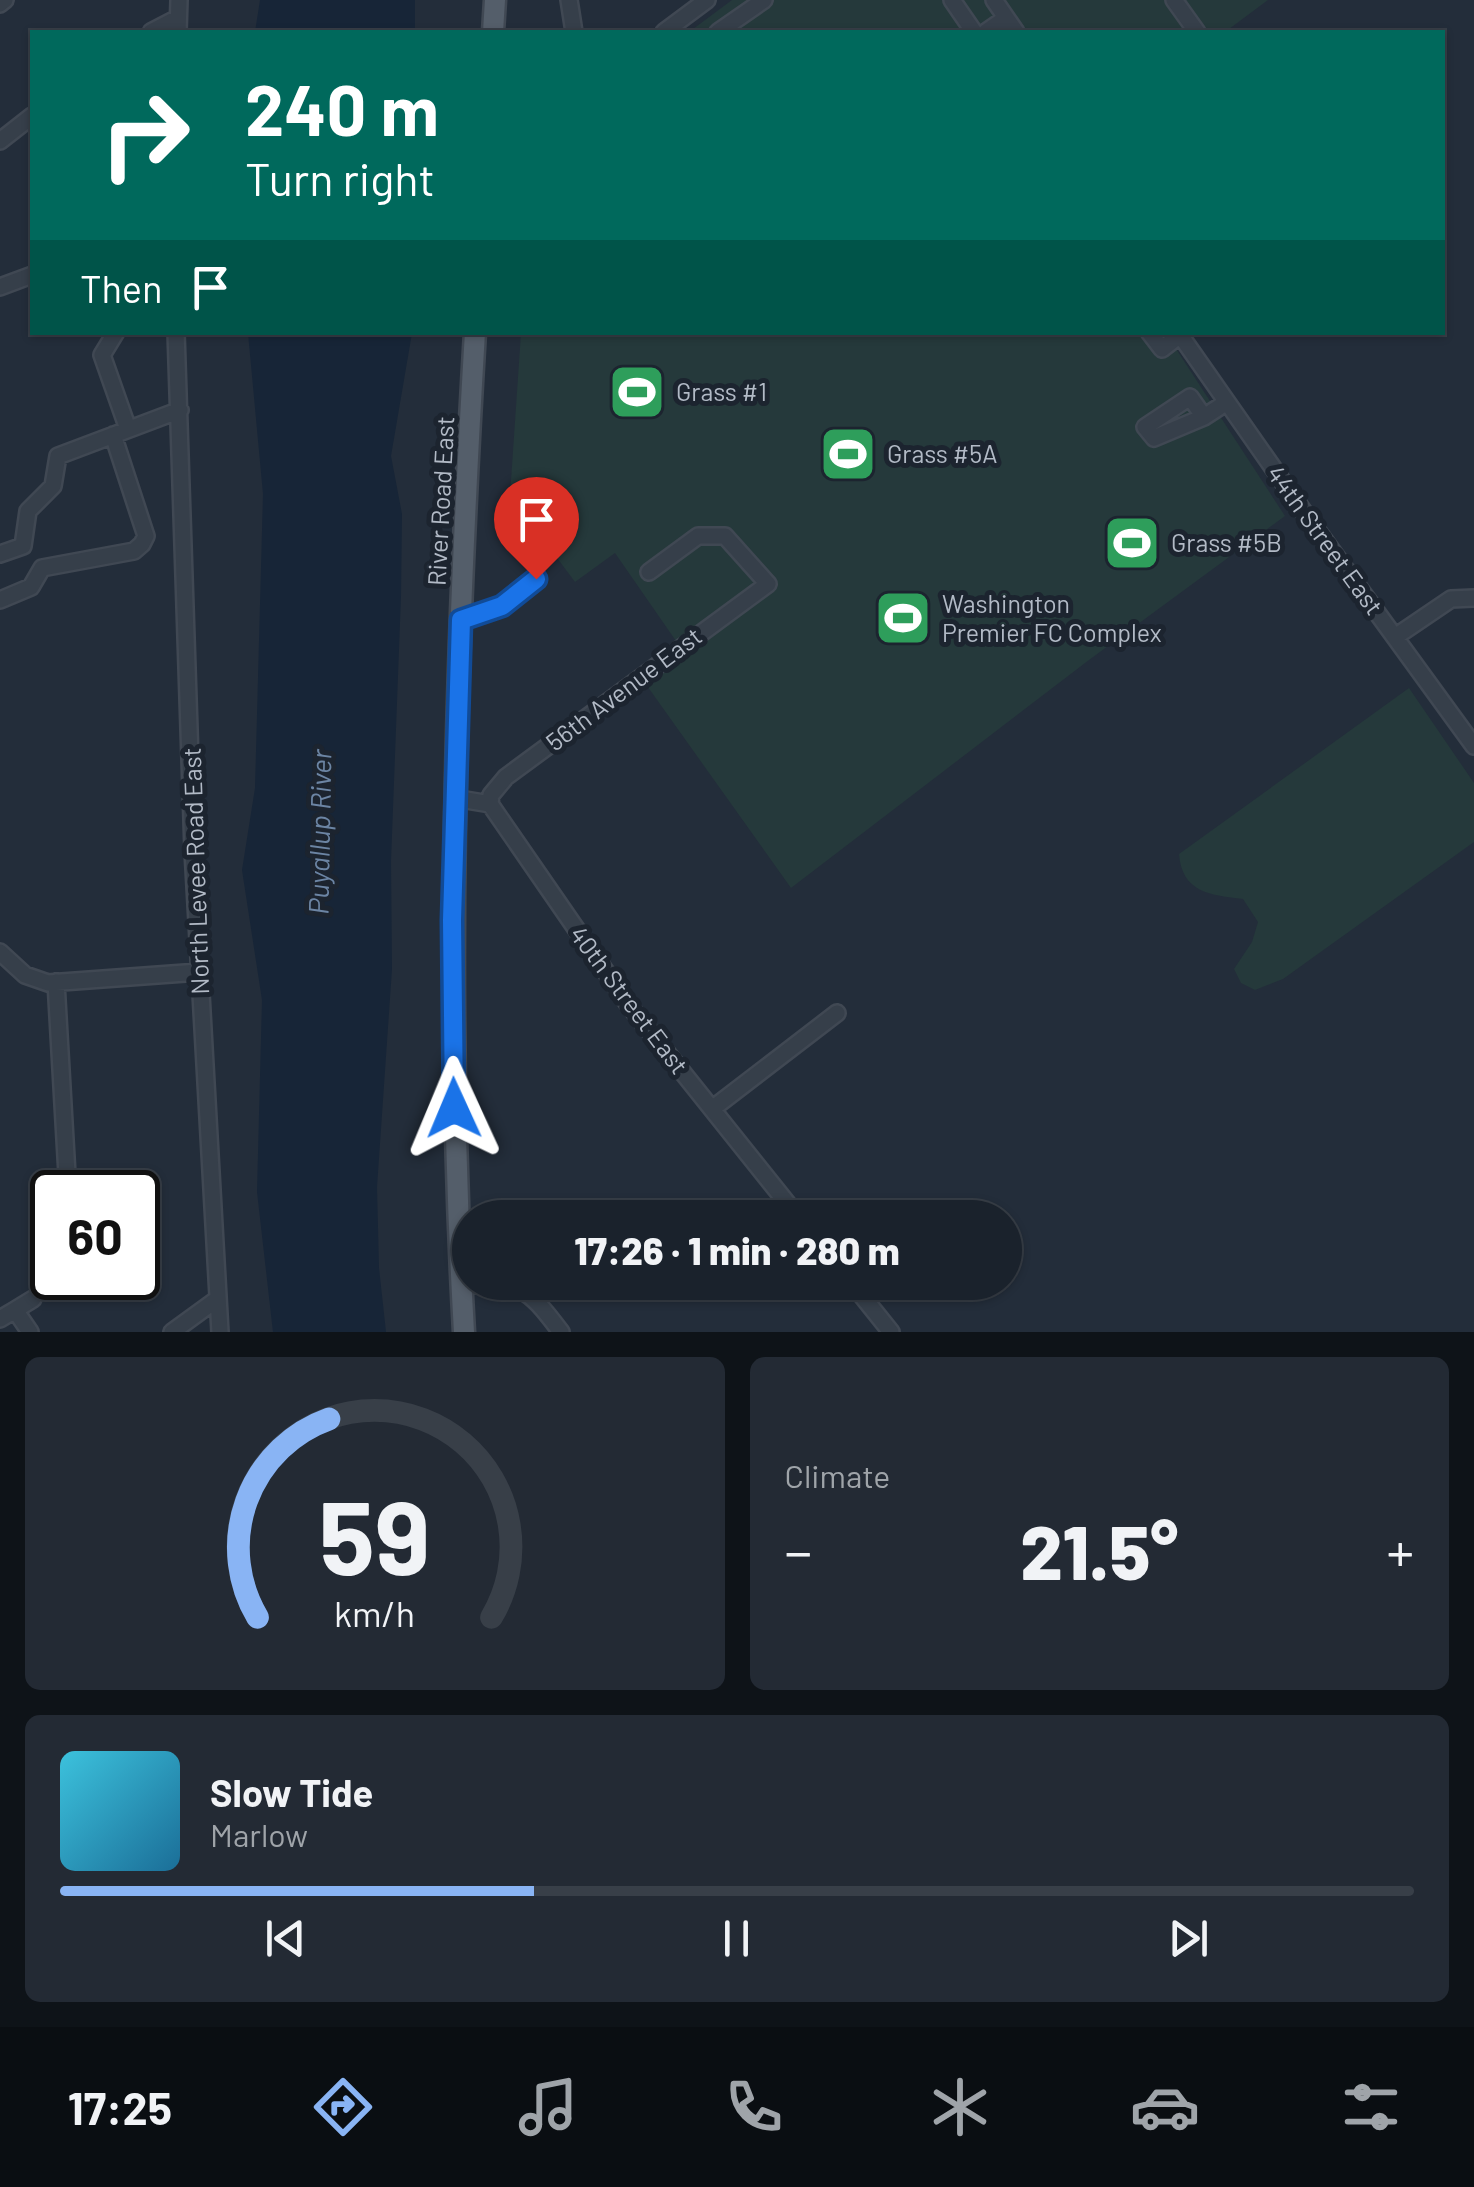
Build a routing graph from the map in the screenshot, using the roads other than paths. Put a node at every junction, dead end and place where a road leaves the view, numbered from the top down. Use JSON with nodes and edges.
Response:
{"nodes":[{"id":1,"x":179,"y":0,"type":"edge"},
{"id":2,"x":495,"y":0,"type":"edge"},
{"id":3,"x":568,"y":0,"type":"edge"},
{"id":4,"x":707,"y":0,"type":"edge"},
{"id":5,"x":764,"y":0,"type":"edge"},
{"id":6,"x":952,"y":0,"type":"edge"},
{"id":7,"x":994,"y":0,"type":"edge"},
{"id":8,"x":1174,"y":0,"type":"edge"},
{"id":9,"x":178,"y":25,"type":"edge"},
{"id":10,"x":684,"y":27,"type":"edge"},
{"id":11,"x":1013,"y":28,"type":"edge"},
{"id":12,"x":493,"y":30,"type":"edge"},
{"id":13,"x":574,"y":30,"type":"edge"},
{"id":14,"x":721,"y":30,"type":"edge"},
{"id":15,"x":973,"y":30,"type":"edge"},
{"id":16,"x":1196,"y":30,"type":"edge"},
{"id":17,"x":30,"y":118,"type":"edge"},
{"id":18,"x":0,"y":141,"type":"edge"},
{"id":19,"x":30,"y":276,"type":"edge"},
{"id":20,"x":0,"y":287,"type":"edge"},
{"id":21,"x":114,"y":335,"type":"edge"},
{"id":22,"x":176,"y":335,"type":"edge"},
{"id":23,"x":474,"y":335,"type":"edge"},
{"id":24,"x":1152,"y":335,"type":"edge"},
{"id":25,"x":1179,"y":335,"type":"edge"},
{"id":26,"x":1181,"y":335,"type":"edge"},
{"id":27,"x":1228,"y":402,"type":"junction"},
{"id":28,"x":180,"y":410,"type":"junction"},
{"id":29,"x":1204,"y":417,"type":"dead end"},
{"id":30,"x":121,"y":432,"type":"junction"},
{"id":31,"x":0,"y":554,"type":"edge"},
{"id":32,"x":649,"y":572,"type":"dead end"},
{"id":33,"x":536,"y":579,"type":"dead end"},
{"id":34,"x":1474,"y":598,"type":"edge"},
{"id":35,"x":0,"y":600,"type":"edge"},
{"id":36,"x":700,"y":612,"type":"dead end"},
{"id":37,"x":461,"y":620,"type":"junction"},
{"id":38,"x":709,"y":626,"type":"junction"},
{"id":39,"x":1395,"y":637,"type":"junction"},
{"id":40,"x":1474,"y":746,"type":"edge"},
{"id":41,"x":454,"y":798,"type":"junction"},
{"id":42,"x":490,"y":804,"type":"junction"},
{"id":43,"x":0,"y":952,"type":"edge"},
{"id":44,"x":200,"y":972,"type":"junction"},
{"id":45,"x":56,"y":982,"type":"junction"},
{"id":46,"x":837,"y":1014,"type":"dead end"},
{"id":47,"x":712,"y":1109,"type":"junction"},
{"id":48,"x":67,"y":1170,"type":"edge"},
{"id":49,"x":458,"y":1200,"type":"edge"},
{"id":50,"x":785,"y":1200,"type":"edge"},
{"id":51,"x":31,"y":1300,"type":"edge"},
{"id":52,"x":216,"y":1300,"type":"junction"},
{"id":53,"x":462,"y":1300,"type":"edge"},
{"id":54,"x":534,"y":1300,"type":"edge"},
{"id":55,"x":865,"y":1300,"type":"edge"},
{"id":56,"x":15,"y":1310,"type":"junction"},
{"id":57,"x":0,"y":1319,"type":"edge"},
{"id":58,"x":30,"y":1332,"type":"edge"},
{"id":59,"x":172,"y":1332,"type":"edge"},
{"id":60,"x":220,"y":1332,"type":"edge"},
{"id":61,"x":464,"y":1332,"type":"edge"},
{"id":62,"x":561,"y":1332,"type":"edge"},
{"id":63,"x":891,"y":1332,"type":"edge"}],
"edges":[{"from":1,"to":9,"type":"street"},
{"from":2,"to":12,"type":"main road"},
{"from":3,"to":13,"type":"street"},
{"from":4,"to":10,"type":"street"},
{"from":5,"to":14,"type":"street"},
{"from":6,"to":15,"type":"street"},
{"from":7,"to":11,"type":"street"},
{"from":8,"to":16,"type":"street"},
{"from":17,"to":18,"type":"street"},
{"from":19,"to":20,"type":"street"},
{"from":21,"to":30,"type":"street"},
{"from":22,"to":28,"type":"street","name":"North Levee Road East"},
{"from":23,"to":37,"type":"main road","name":"River Road East"},
{"from":24,"to":25,"type":"street"},
{"from":26,"to":27,"type":"street","name":"44th Street East"},
{"from":27,"to":29,"type":"street"},
{"from":27,"to":39,"type":"street","name":"44th Street East"},
{"from":28,"to":30,"type":"street"},
{"from":28,"to":44,"type":"street","name":"North Levee Road East"},
{"from":30,"to":31,"type":"street"},
{"from":30,"to":35,"type":"street"},
{"from":32,"to":38,"type":"street","name":"56th Avenue East"},
{"from":33,"to":37,"type":"street"},
{"from":34,"to":39,"type":"street"},
{"from":36,"to":38,"type":"street"},
{"from":37,"to":41,"type":"main road","name":"River Road East"},
{"from":38,"to":42,"type":"street","name":"56th Avenue East"},
{"from":39,"to":40,"type":"street","name":"44th Street East"},
{"from":41,"to":42,"type":"street"},
{"from":41,"to":49,"type":"main road","name":"River Road East"},
{"from":42,"to":47,"type":"street","name":"40th Street East"},
{"from":43,"to":45,"type":"street"},
{"from":44,"to":45,"type":"street"},
{"from":44,"to":52,"type":"street","name":"North Levee Road East"},
{"from":45,"to":48,"type":"street"},
{"from":46,"to":47,"type":"street"},
{"from":47,"to":50,"type":"street","name":"40th Street East"},
{"from":51,"to":56,"type":"street"},
{"from":52,"to":59,"type":"street"},
{"from":52,"to":60,"type":"street","name":"North Levee Road East"},
{"from":53,"to":61,"type":"main road","name":"River Road East"},
{"from":54,"to":62,"type":"street"},
{"from":55,"to":63,"type":"street"},
{"from":56,"to":57,"type":"street"},
{"from":56,"to":58,"type":"street"}]}
